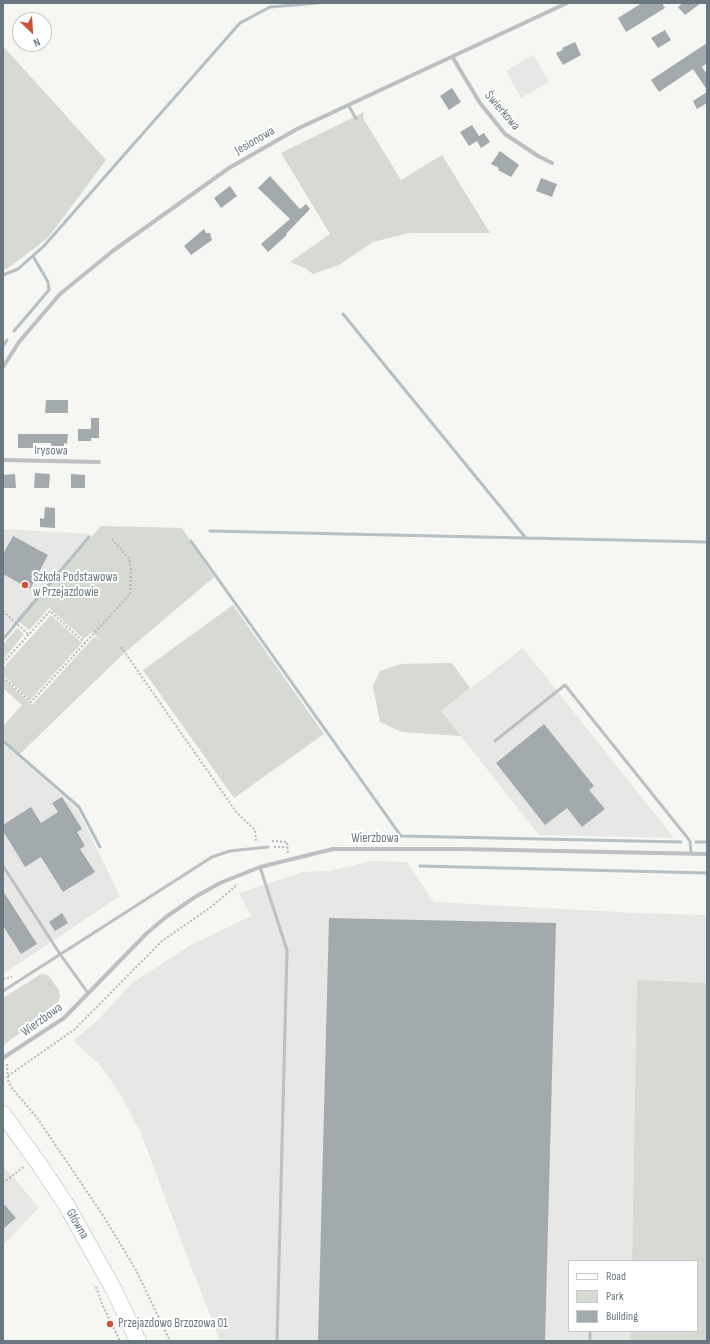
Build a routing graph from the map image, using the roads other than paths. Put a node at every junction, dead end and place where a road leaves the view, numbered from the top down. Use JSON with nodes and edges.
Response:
{"nodes":[{"id":1,"x":567,"y":3,"type":"edge"},
{"id":2,"x":453,"y":58,"type":"junction"},
{"id":3,"x":349,"y":106,"type":"junction"},
{"id":4,"x":356,"y":119,"type":"dead end"},
{"id":5,"x":552,"y":163,"type":"dead end"},
{"id":6,"x":3,"y":368,"type":"edge"},
{"id":7,"x":3,"y":460,"type":"edge"},
{"id":8,"x":99,"y":462,"type":"dead end"},
{"id":9,"x":495,"y":741,"type":"dead end"},
{"id":10,"x":268,"y":847,"type":"road end"},
{"id":11,"x":690,"y":853,"type":"junction"},
{"id":12,"x":707,"y":854,"type":"edge"},
{"id":13,"x":3,"y":866,"type":"edge"},
{"id":14,"x":260,"y":867,"type":"junction"},
{"id":15,"x":60,"y":954,"type":"junction"},
{"id":16,"x":3,"y":991,"type":"edge"},
{"id":17,"x":88,"y":993,"type":"junction"},
{"id":18,"x":3,"y":1058,"type":"edge"},
{"id":19,"x":3,"y":1114,"type":"edge"},
{"id":20,"x":590,"y":1333,"type":"dead end"},
{"id":21,"x":138,"y":1341,"type":"edge"},
{"id":22,"x":277,"y":1341,"type":"edge"},
{"id":23,"x":590,"y":1341,"type":"edge"}],
"edges":[{"from":1,"to":2,"type":"street","name":"Jesionowa"},
{"from":2,"to":3,"type":"street","name":"Jesionowa"},
{"from":2,"to":5,"type":"street","name":"Świerkowa"},
{"from":3,"to":4,"type":"lane"},
{"from":3,"to":6,"type":"street","name":"Jesionowa"},
{"from":7,"to":8,"type":"street","name":"Irysowa"},
{"from":9,"to":11,"type":"lane"},
{"from":10,"to":15,"type":"lane"},
{"from":11,"to":12,"type":"street","name":"Wierzbowa"},
{"from":11,"to":14,"type":"street","name":"Wierzbowa"},
{"from":13,"to":15,"type":"lane"},
{"from":14,"to":17,"type":"street","name":"Wierzbowa"},
{"from":14,"to":22,"type":"lane"},
{"from":15,"to":16,"type":"lane"},
{"from":15,"to":17,"type":"lane"},
{"from":17,"to":18,"type":"street","name":"Wierzbowa"},
{"from":19,"to":21,"type":"main road","name":"Główna"},
{"from":20,"to":23,"type":"lane"}]}
